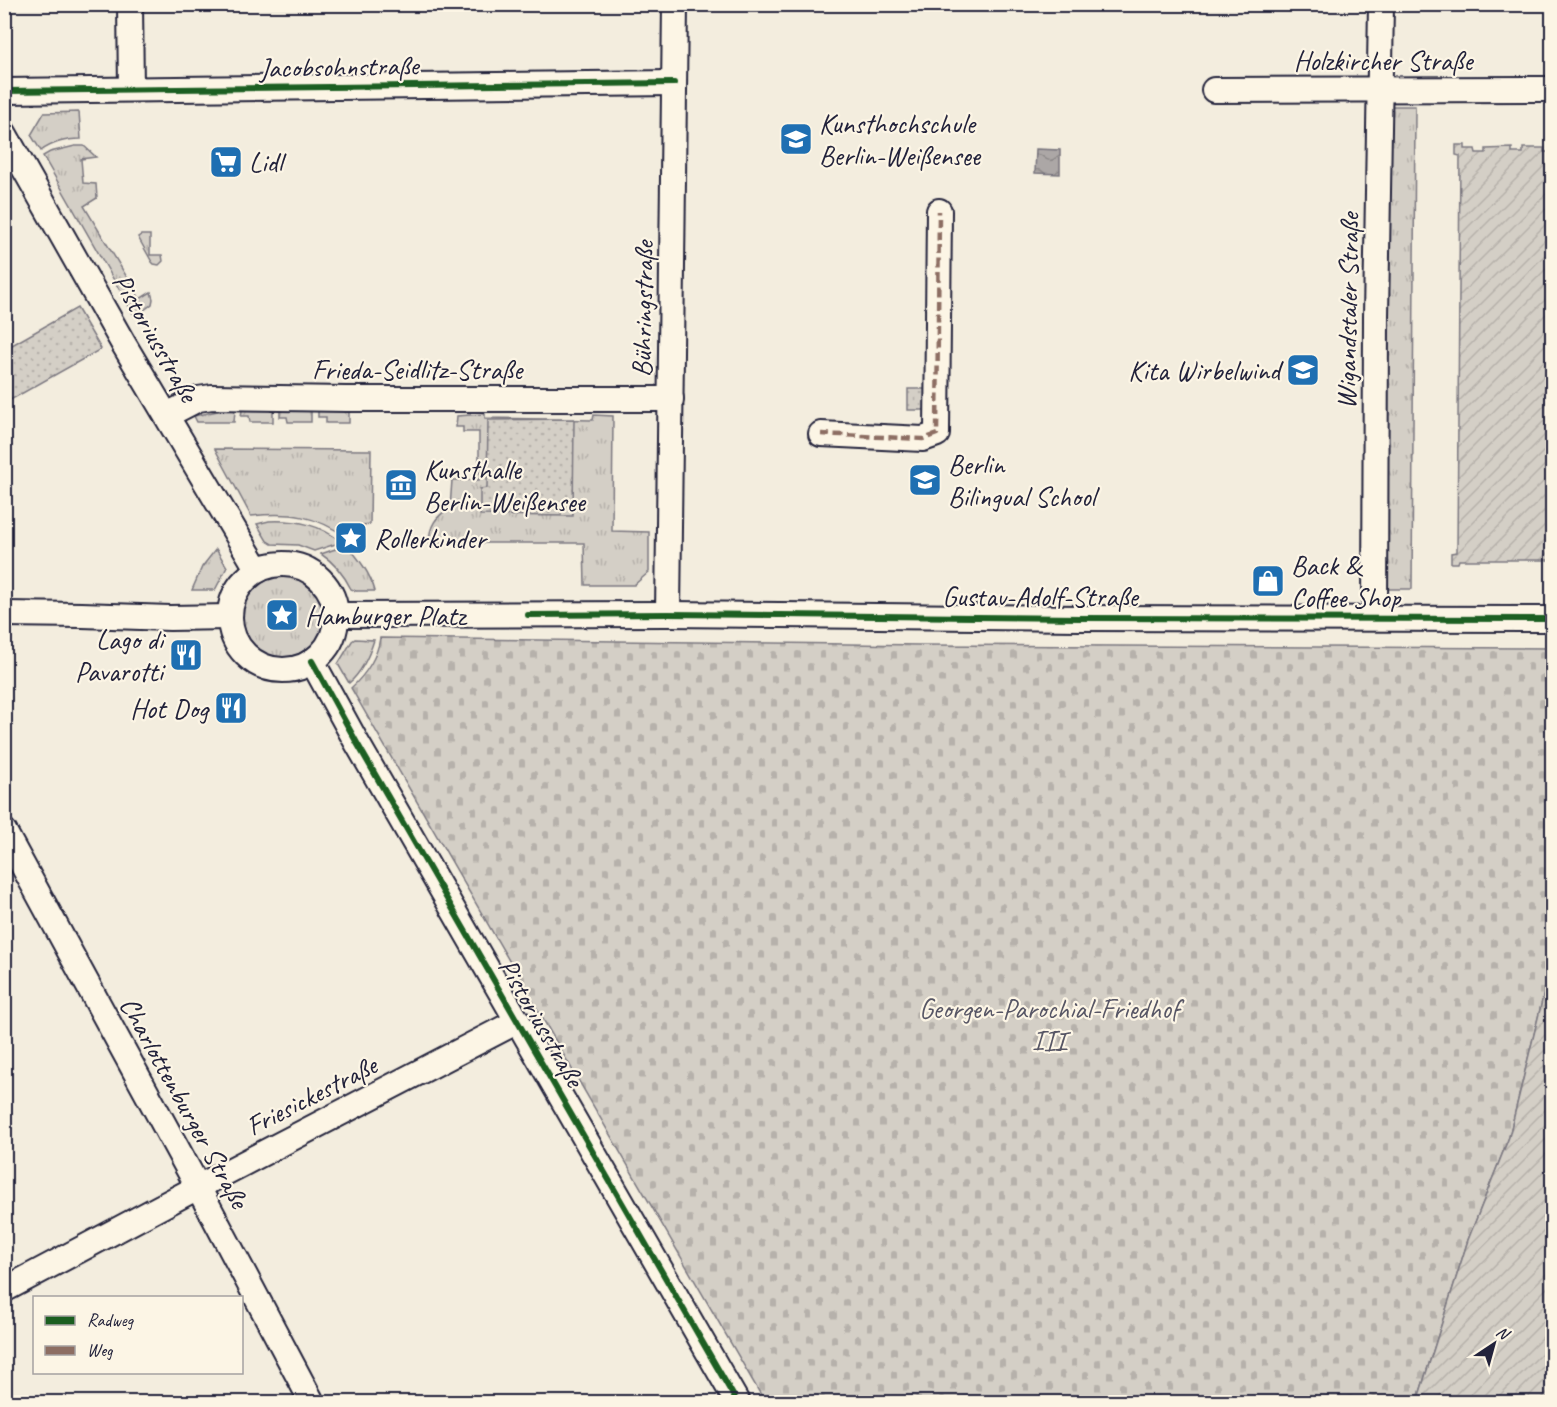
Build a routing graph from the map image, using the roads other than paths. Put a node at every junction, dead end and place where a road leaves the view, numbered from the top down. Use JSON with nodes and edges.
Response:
{"nodes":[{"id":1,"x":130,"y":4,"type":"edge"},
{"id":2,"x":675,"y":4,"type":"edge"},
{"id":3,"x":1381,"y":4,"type":"edge"},
{"id":4,"x":674,"y":83,"type":"junction"},
{"id":5,"x":131,"y":89,"type":"junction"},
{"id":6,"x":1552,"y":89,"type":"edge"},
{"id":7,"x":1214,"y":90,"type":"dead end"},
{"id":8,"x":1380,"y":90,"type":"junction"},
{"id":9,"x":4,"y":91,"type":"edge"},
{"id":10,"x":4,"y":133,"type":"edge"},
{"id":11,"x":939,"y":211,"type":"dead end"},
{"id":12,"x":671,"y":399,"type":"junction"},
{"id":13,"x":167,"y":415,"type":"junction"},
{"id":14,"x":820,"y":434,"type":"dead end"},
{"id":15,"x":258,"y":570,"type":"junction"},
{"id":16,"x":4,"y":614,"type":"edge"},
{"id":17,"x":668,"y":614,"type":"junction"},
{"id":18,"x":336,"y":615,"type":"junction"},
{"id":19,"x":230,"y":617,"type":"junction"},
{"id":20,"x":1376,"y":618,"type":"junction"},
{"id":21,"x":1552,"y":619,"type":"edge"},
{"id":22,"x":312,"y":661,"type":"junction"},
{"id":23,"x":6,"y":836,"type":"edge"},
{"id":24,"x":518,"y":1021,"type":"junction"},
{"id":25,"x":198,"y":1187,"type":"junction"},
{"id":26,"x":4,"y":1290,"type":"edge"},
{"id":27,"x":312,"y":1402,"type":"edge"},
{"id":28,"x":737,"y":1402,"type":"edge"}],
"edges":[{"from":1,"to":5,"type":"street"},
{"from":2,"to":4,"type":"street","name":"Bühringstraße"},
{"from":3,"to":8,"type":"street","name":"Wigandstaler Straße"},
{"from":4,"to":5,"type":"street","name":"Jacobsohnstraße"},
{"from":4,"to":12,"type":"street","name":"Bühringstraße"},
{"from":5,"to":9,"type":"street","name":"Jacobsohnstraße"},
{"from":6,"to":8,"type":"street","name":"Holzkircher Straße"},
{"from":7,"to":8,"type":"street","name":"Holzkircher Straße"},
{"from":8,"to":20,"type":"street","name":"Wigandstaler Straße"},
{"from":10,"to":13,"type":"street","name":"Pistoriusstraße"},
{"from":11,"to":14,"type":"street"},
{"from":12,"to":13,"type":"street","name":"Frieda-Seidlitz-Straße"},
{"from":12,"to":17,"type":"street","name":"Bühringstraße"},
{"from":13,"to":15,"type":"street","name":"Pistoriusstraße"},
{"from":15,"to":18,"type":"street"},
{"from":15,"to":19,"type":"street"},
{"from":16,"to":19,"type":"street"},
{"from":17,"to":18,"type":"street","name":"Gustav-Adolf-Straße"},
{"from":17,"to":20,"type":"street","name":"Gustav-Adolf-Straße"},
{"from":18,"to":22,"type":"street"},
{"from":19,"to":22,"type":"street"},
{"from":20,"to":21,"type":"street","name":"Gustav-Adolf-Straße"},
{"from":22,"to":24,"type":"street","name":"Pistoriusstraße"},
{"from":23,"to":25,"type":"street","name":"Charlottenburger Straße"},
{"from":24,"to":25,"type":"street","name":"Friesickestraße"},
{"from":24,"to":28,"type":"street","name":"Pistoriusstraße"},
{"from":25,"to":26,"type":"street","name":"Friesickestraße"},
{"from":25,"to":27,"type":"street","name":"Charlottenburger Straße"}]}
